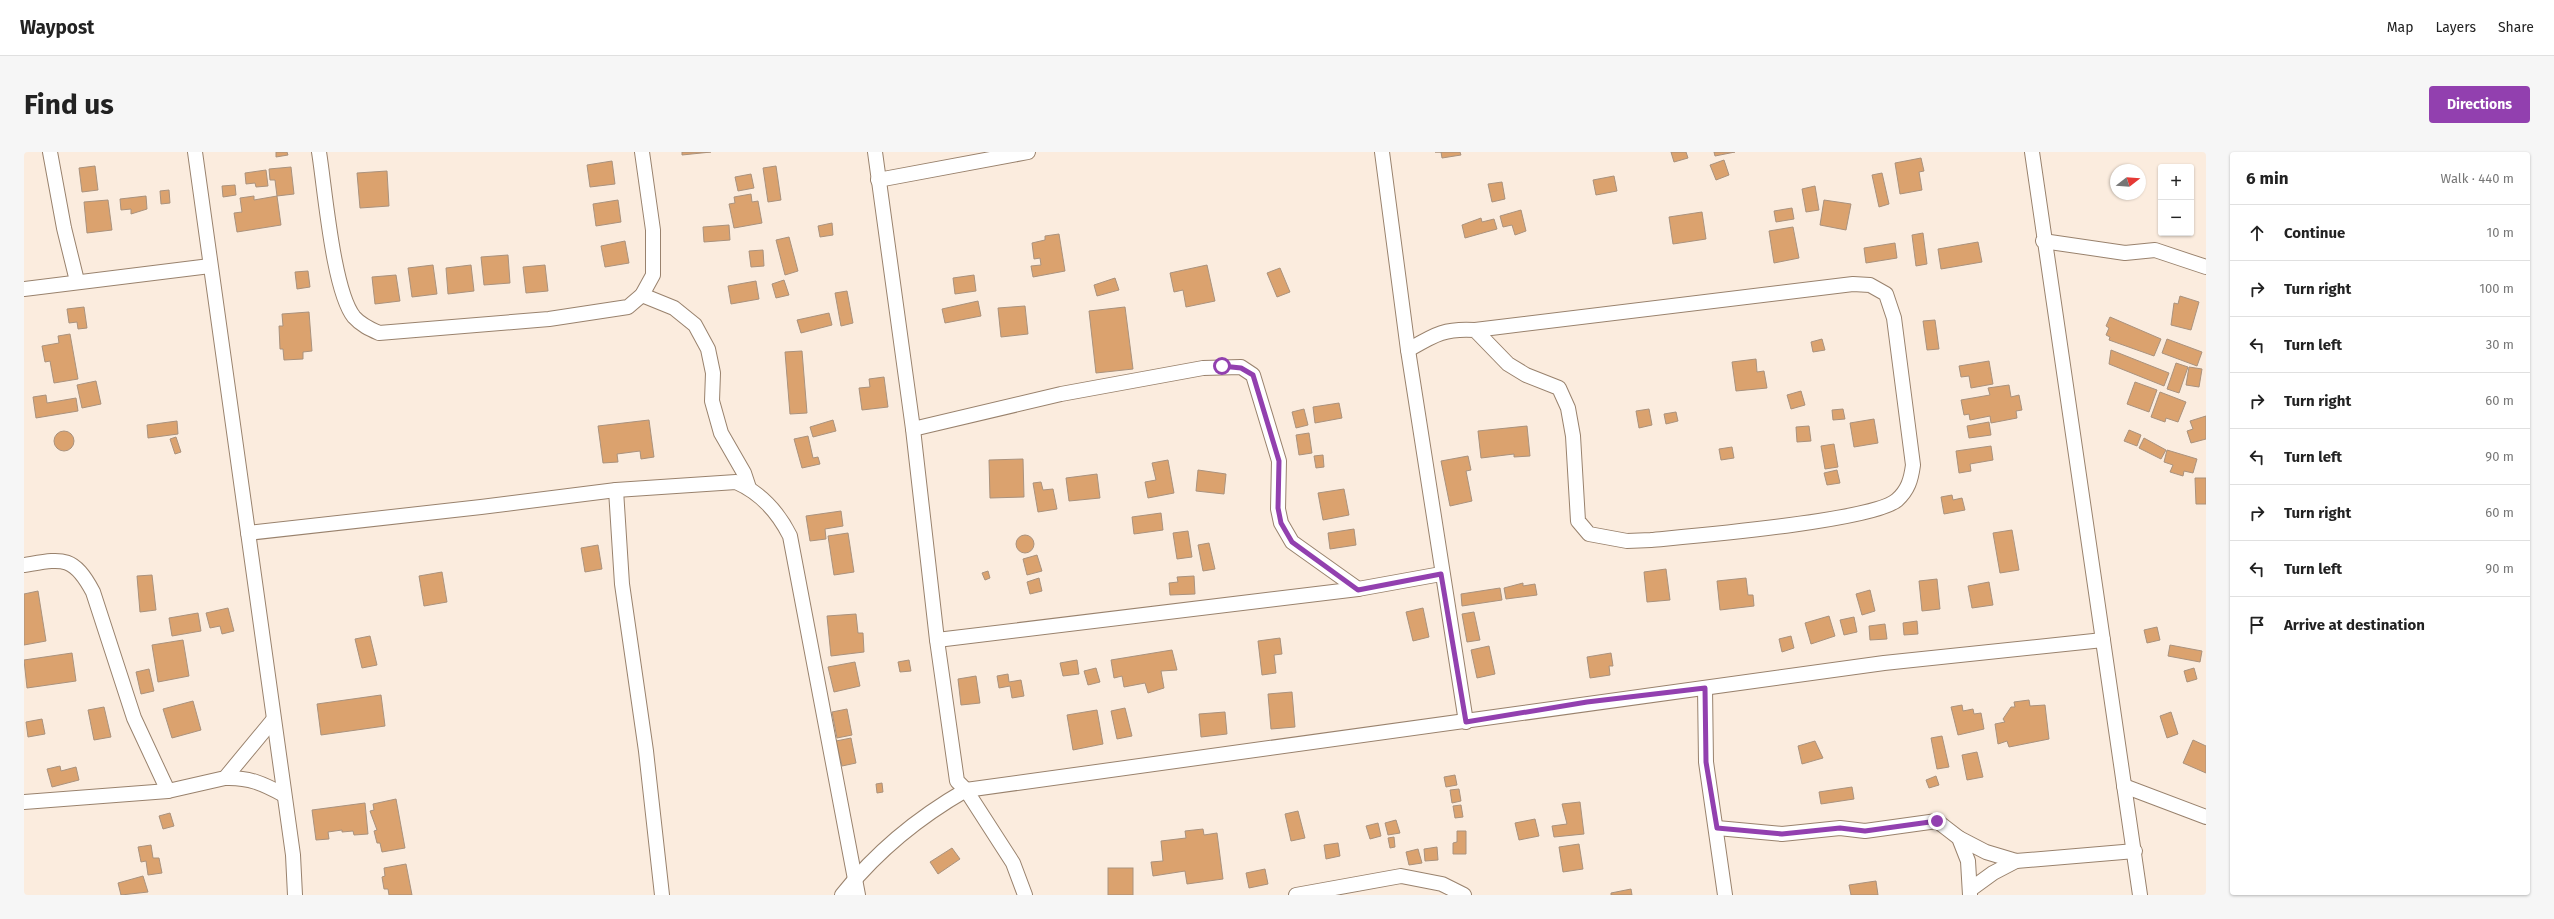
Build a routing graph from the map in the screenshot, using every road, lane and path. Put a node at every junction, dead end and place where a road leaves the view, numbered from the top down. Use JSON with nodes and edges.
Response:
{"nodes":[{"id":1,"x":50,"y":152,"type":"edge"},
{"id":2,"x":194,"y":152,"type":"edge"},
{"id":3,"x":319,"y":152,"type":"edge"},
{"id":4,"x":642,"y":152,"type":"edge"},
{"id":5,"x":875,"y":152,"type":"edge"},
{"id":6,"x":1028,"y":152,"type":"edge"},
{"id":7,"x":1382,"y":152,"type":"edge"},
{"id":8,"x":2032,"y":152,"type":"edge"},
{"id":9,"x":878,"y":180,"type":"junction"},
{"id":10,"x":2043,"y":241,"type":"junction"},
{"id":11,"x":210,"y":266,"type":"junction"},
{"id":12,"x":2206,"y":267,"type":"edge"},
{"id":13,"x":77,"y":282,"type":"junction"},
{"id":14,"x":24,"y":289,"type":"edge"},
{"id":15,"x":642,"y":296,"type":"junction"},
{"id":16,"x":1475,"y":330,"type":"junction"},
{"id":17,"x":1408,"y":350,"type":"junction"},
{"id":18,"x":913,"y":429,"type":"junction"},
{"id":19,"x":749,"y":488,"type":"junction"},
{"id":20,"x":616,"y":490,"type":"junction"},
{"id":21,"x":248,"y":533,"type":"junction"},
{"id":22,"x":24,"y":565,"type":"edge"},
{"id":23,"x":1441,"y":574,"type":"junction"},
{"id":24,"x":1358,"y":590,"type":"junction"},
{"id":25,"x":937,"y":640,"type":"junction"},
{"id":26,"x":2103,"y":640,"type":"junction"},
{"id":27,"x":1705,"y":688,"type":"junction"},
{"id":28,"x":273,"y":720,"type":"junction"},
{"id":29,"x":1466,"y":722,"type":"junction"},
{"id":30,"x":226,"y":778,"type":"junction"},
{"id":31,"x":2124,"y":786,"type":"junction"},
{"id":32,"x":966,"y":790,"type":"junction"},
{"id":33,"x":168,"y":791,"type":"junction"},
{"id":34,"x":284,"y":795,"type":"junction"},
{"id":35,"x":24,"y":802,"type":"edge"},
{"id":36,"x":2206,"y":817,"type":"edge"},
{"id":37,"x":1717,"y":828,"type":"junction"},
{"id":38,"x":1959,"y":838,"type":"junction"},
{"id":39,"x":2135,"y":851,"type":"junction"},
{"id":40,"x":2016,"y":861,"type":"junction"},
{"id":41,"x":855,"y":879,"type":"junction"},
{"id":42,"x":1970,"y":892,"type":"edge"},
{"id":43,"x":295,"y":895,"type":"edge"},
{"id":44,"x":662,"y":895,"type":"edge"},
{"id":45,"x":842,"y":895,"type":"edge"},
{"id":46,"x":858,"y":895,"type":"edge"},
{"id":47,"x":1025,"y":895,"type":"edge"},
{"id":48,"x":1296,"y":895,"type":"edge"},
{"id":49,"x":1464,"y":895,"type":"edge"},
{"id":50,"x":1725,"y":895,"type":"edge"},
{"id":51,"x":2140,"y":895,"type":"edge"}],
"edges":[{"from":1,"to":13,"type":"street"},
{"from":2,"to":11,"type":"street"},
{"from":3,"to":15,"type":"street"},
{"from":4,"to":15,"type":"street"},
{"from":5,"to":9,"type":"street"},
{"from":6,"to":9,"type":"street"},
{"from":7,"to":17,"type":"street"},
{"from":8,"to":10,"type":"street"},
{"from":9,"to":18,"type":"street"},
{"from":10,"to":12,"type":"street"},
{"from":10,"to":26,"type":"street"},
{"from":11,"to":13,"type":"street"},
{"from":11,"to":21,"type":"street"},
{"from":13,"to":14,"type":"street"},
{"from":15,"to":19,"type":"street"},
{"from":16,"to":16,"type":"street"},
{"from":16,"to":17,"type":"street"},
{"from":17,"to":23,"type":"street"},
{"from":18,"to":24,"type":"street"},
{"from":18,"to":25,"type":"street"},
{"from":19,"to":20,"type":"street"},
{"from":19,"to":41,"type":"street"},
{"from":20,"to":21,"type":"street"},
{"from":20,"to":44,"type":"street"},
{"from":21,"to":28,"type":"street"},
{"from":22,"to":33,"type":"street"},
{"from":23,"to":24,"type":"street"},
{"from":23,"to":29,"type":"street"},
{"from":24,"to":25,"type":"street"},
{"from":25,"to":32,"type":"street"},
{"from":26,"to":27,"type":"street"},
{"from":26,"to":31,"type":"street"},
{"from":27,"to":29,"type":"street"},
{"from":27,"to":37,"type":"street"},
{"from":28,"to":30,"type":"street"},
{"from":28,"to":34,"type":"street"},
{"from":29,"to":32,"type":"street"},
{"from":30,"to":33,"type":"street"},
{"from":30,"to":34,"type":"street"},
{"from":31,"to":36,"type":"street"},
{"from":31,"to":39,"type":"street"},
{"from":32,"to":41,"type":"street"},
{"from":32,"to":47,"type":"street"},
{"from":33,"to":35,"type":"street"},
{"from":34,"to":43,"type":"street"},
{"from":37,"to":38,"type":"street"},
{"from":37,"to":50,"type":"street"},
{"from":38,"to":40,"type":"street"},
{"from":38,"to":42,"type":"street"},
{"from":39,"to":40,"type":"street"},
{"from":39,"to":51,"type":"street"},
{"from":40,"to":42,"type":"street"},
{"from":41,"to":45,"type":"street"},
{"from":41,"to":46,"type":"street"},
{"from":48,"to":49,"type":"street"}]}
